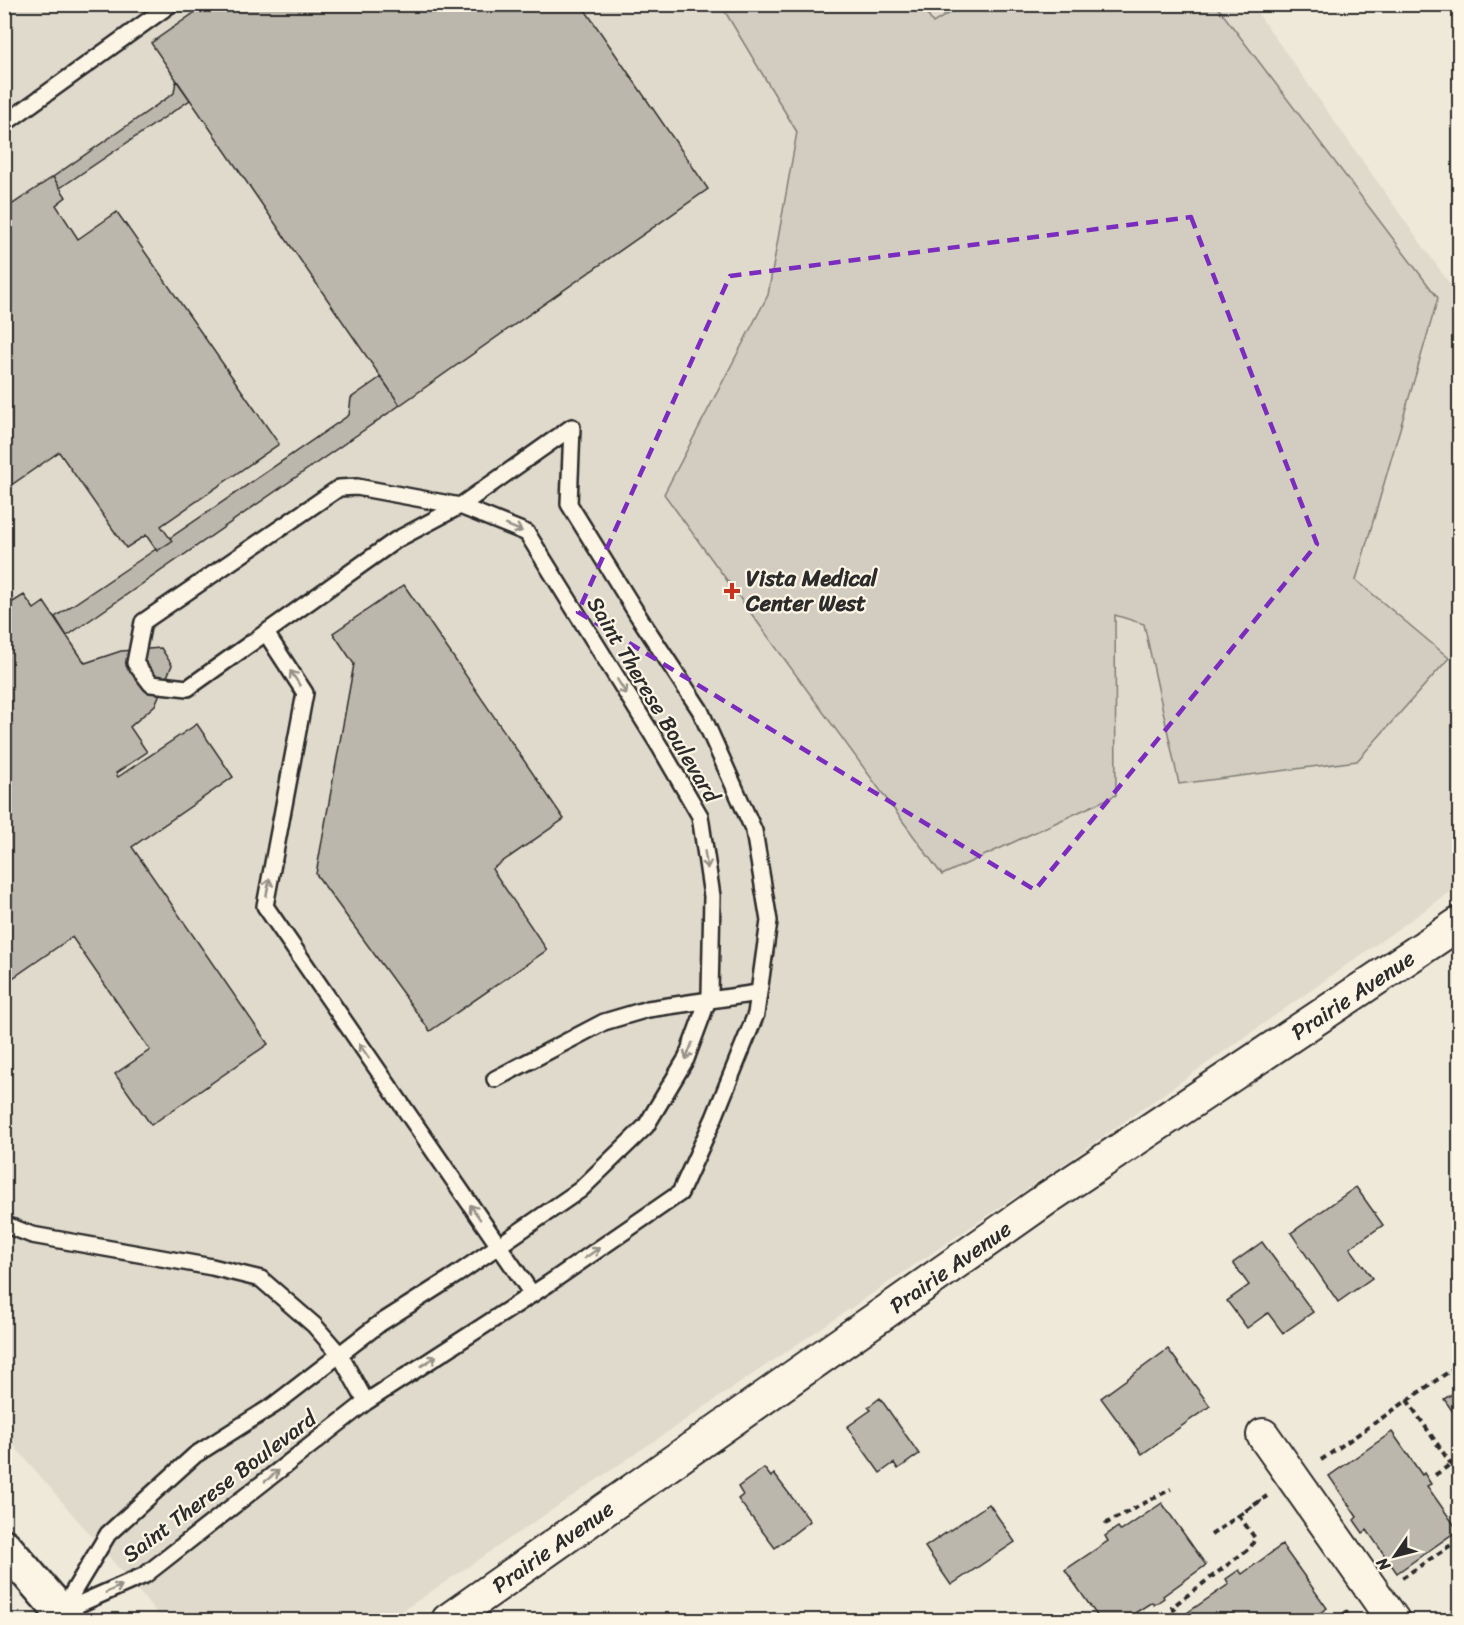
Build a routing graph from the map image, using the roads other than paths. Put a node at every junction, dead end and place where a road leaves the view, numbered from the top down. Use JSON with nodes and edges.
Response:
{"nodes":[{"id":1,"x":171,"y":4,"type":"edge"},
{"id":2,"x":4,"y":124,"type":"edge"},
{"id":3,"x":460,"y":506,"type":"junction"},
{"id":4,"x":266,"y":633,"type":"junction"},
{"id":5,"x":1460,"y":923,"type":"edge"},
{"id":6,"x":758,"y":993,"type":"junction"},
{"id":7,"x":708,"y":1000,"type":"junction"},
{"id":8,"x":495,"y":1079,"type":"dead end"},
{"id":9,"x":4,"y":1224,"type":"edge"},
{"id":10,"x":498,"y":1246,"type":"junction"},
{"id":11,"x":532,"y":1294,"type":"junction"},
{"id":12,"x":340,"y":1355,"type":"junction"},
{"id":13,"x":366,"y":1402,"type":"junction"},
{"id":14,"x":1263,"y":1435,"type":"dead end"},
{"id":15,"x":4,"y":1546,"type":"edge"},
{"id":16,"x":59,"y":1618,"type":"edge"},
{"id":17,"x":448,"y":1620,"type":"edge"},
{"id":18,"x":1393,"y":1620,"type":"edge"}],
"edges":[{"from":1,"to":2,"type":"lane"},
{"from":3,"to":4,"type":"lane","name":"Saint Therese Boulevard"},
{"from":3,"to":4,"type":"lane","name":"Saint Therese Boulevard"},
{"from":3,"to":6,"type":"lane","name":"Saint Therese Boulevard"},
{"from":3,"to":7,"type":"lane","name":"Saint Therese Boulevard","one_way":true},
{"from":10,"to":4,"type":"lane","one_way":true},
{"from":5,"to":17,"type":"street","name":"Prairie Avenue"},
{"from":6,"to":7,"type":"lane"},
{"from":11,"to":6,"type":"lane","name":"Saint Therese Boulevard","one_way":true},
{"from":7,"to":8,"type":"lane"},
{"from":7,"to":10,"type":"lane","name":"Saint Therese Boulevard","one_way":true},
{"from":9,"to":12,"type":"lane"},
{"from":10,"to":11,"type":"lane"},
{"from":10,"to":12,"type":"lane","name":"Saint Therese Boulevard"},
{"from":13,"to":11,"type":"lane","name":"Saint Therese Boulevard","one_way":true},
{"from":12,"to":13,"type":"lane"},
{"from":12,"to":16,"type":"lane","name":"Saint Therese Boulevard"},
{"from":16,"to":13,"type":"lane","name":"Saint Therese Boulevard","one_way":true},
{"from":14,"to":18,"type":"street"},
{"from":15,"to":16,"type":"main road"}]}
